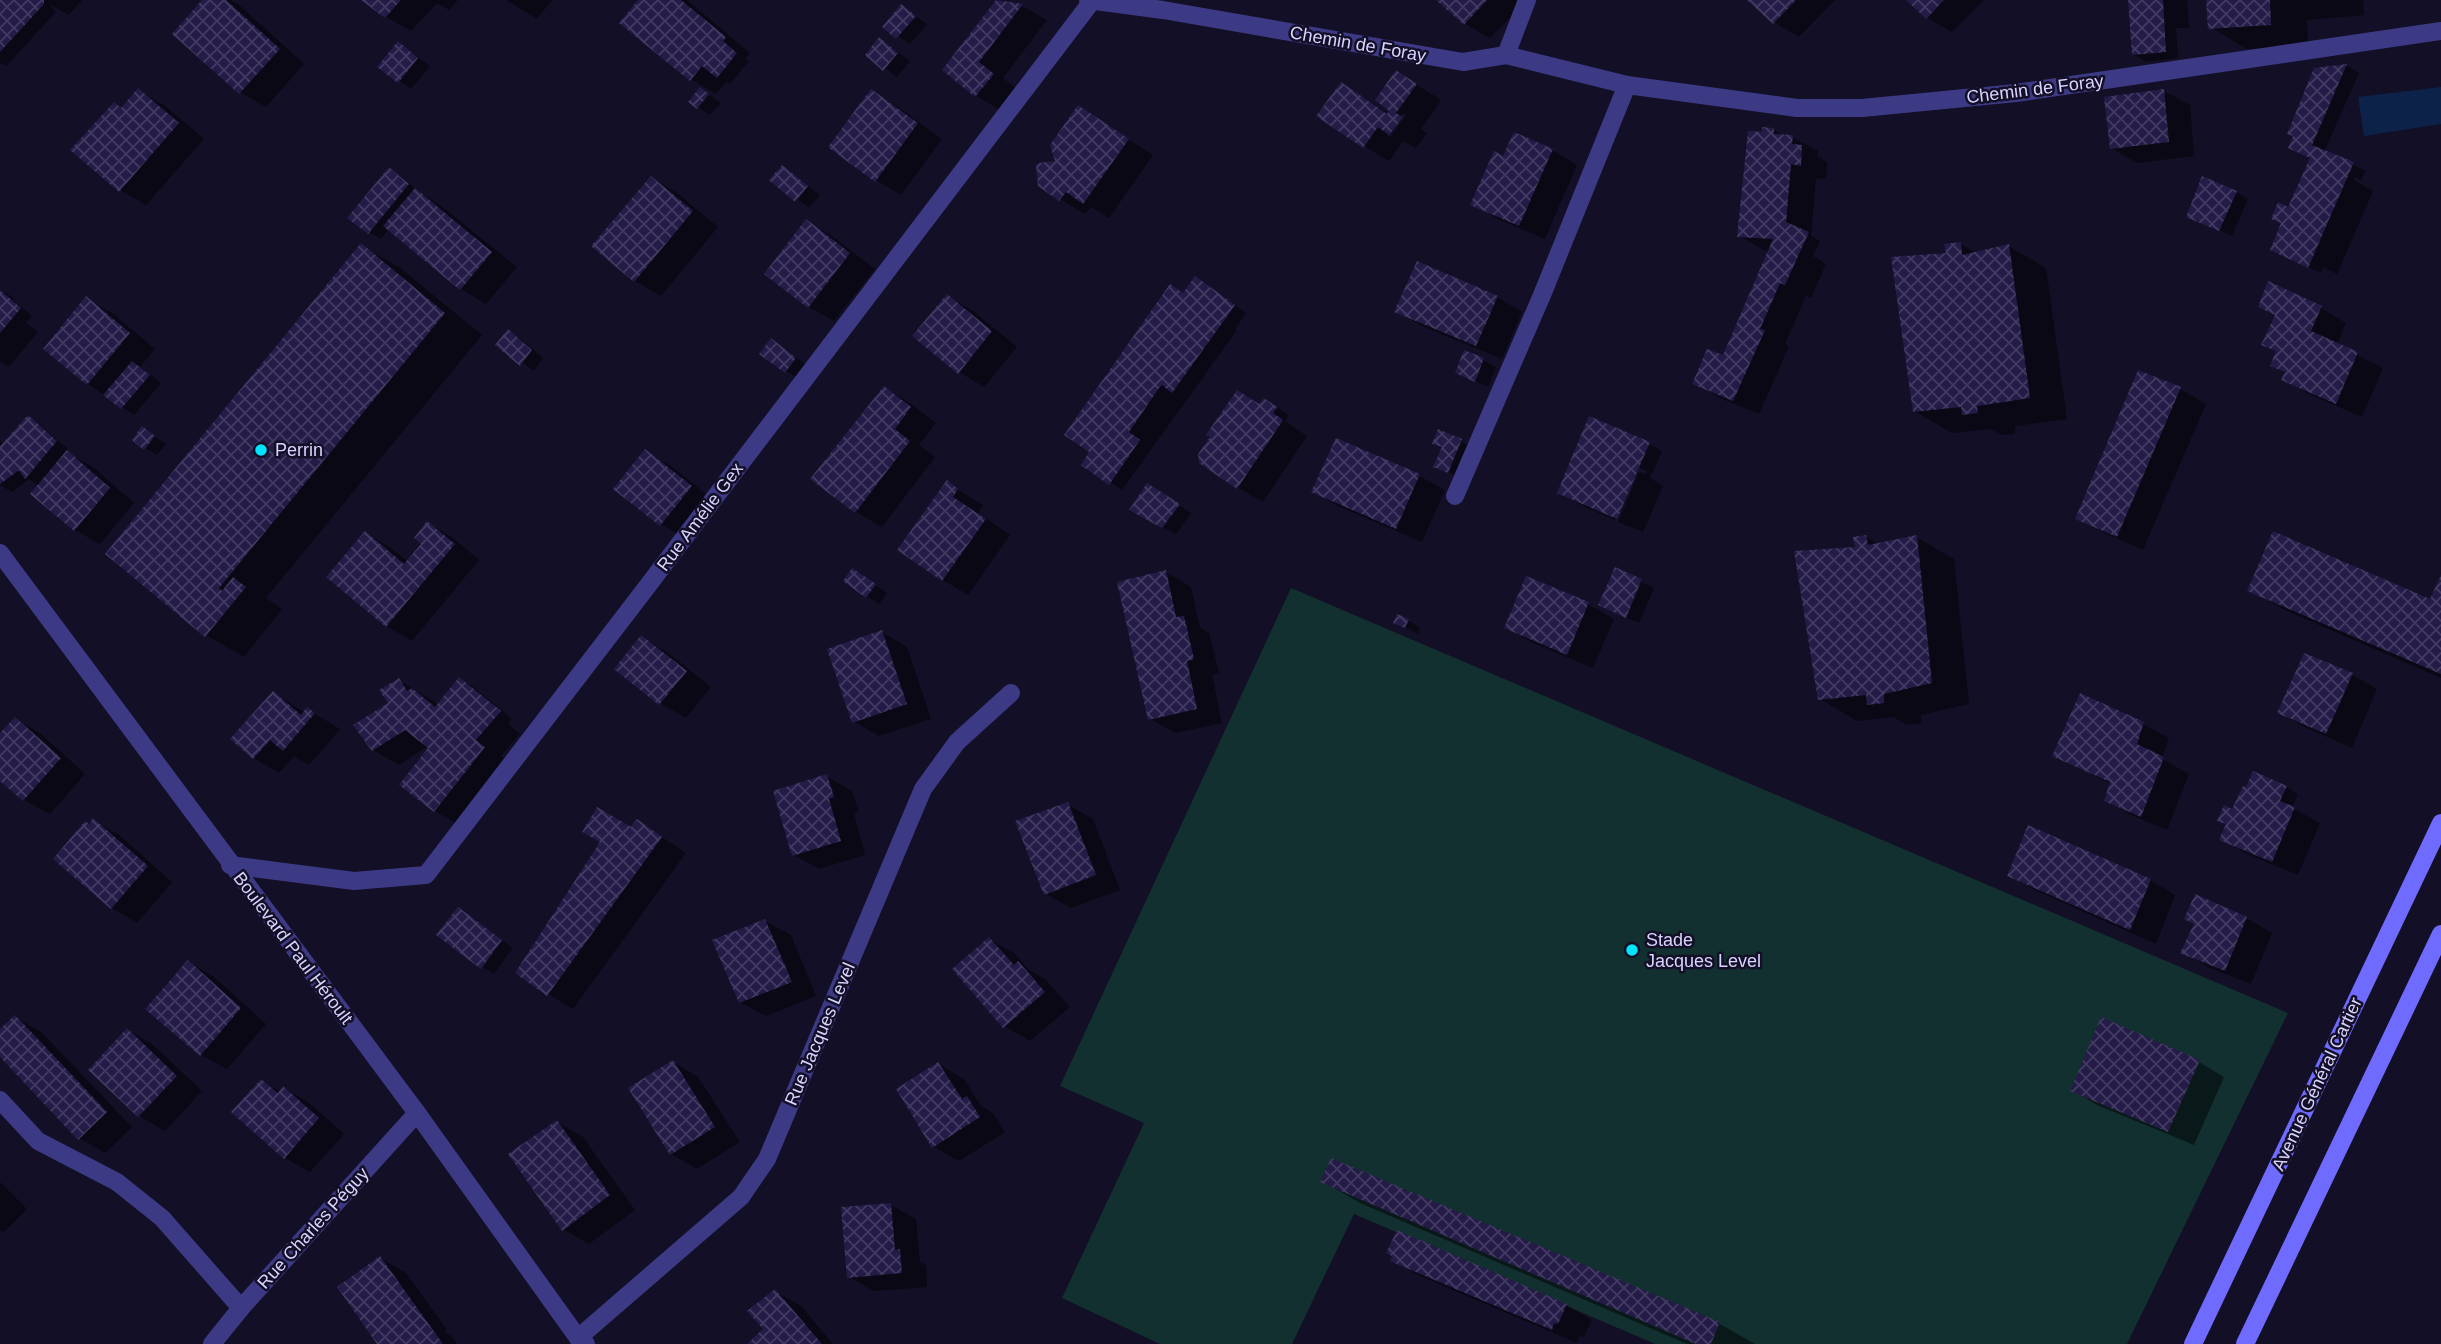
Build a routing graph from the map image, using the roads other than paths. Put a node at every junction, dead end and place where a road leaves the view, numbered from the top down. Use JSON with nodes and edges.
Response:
{"nodes":[{"id":1,"x":1090,"y":0,"type":"edge"},
{"id":2,"x":1527,"y":0,"type":"edge"},
{"id":3,"x":2441,"y":32,"type":"edge"},
{"id":4,"x":1506,"y":55,"type":"junction"},
{"id":5,"x":1627,"y":85,"type":"junction"},
{"id":6,"x":1455,"y":496,"type":"dead end"},
{"id":7,"x":0,"y":553,"type":"edge"},
{"id":8,"x":1012,"y":693,"type":"dead end"},
{"id":9,"x":2441,"y":823,"type":"edge"},
{"id":10,"x":230,"y":865,"type":"junction"},
{"id":11,"x":2441,"y":934,"type":"edge"},
{"id":12,"x":0,"y":1100,"type":"edge"},
{"id":13,"x":417,"y":1113,"type":"junction"},
{"id":14,"x":241,"y":1308,"type":"junction"},
{"id":15,"x":582,"y":1341,"type":"edge"},
{"id":16,"x":212,"y":1344,"type":"edge"},
{"id":17,"x":2193,"y":1344,"type":"edge"},
{"id":18,"x":2245,"y":1344,"type":"edge"}],
"edges":[{"from":1,"to":4,"type":"street","name":"Chemin de Foray"},
{"from":1,"to":10,"type":"street","name":"Rue Amélie Gex"},
{"from":2,"to":4,"type":"street"},
{"from":3,"to":5,"type":"street","name":"Chemin de Foray"},
{"from":4,"to":5,"type":"street","name":"Chemin de Foray"},
{"from":5,"to":6,"type":"street"},
{"from":7,"to":10,"type":"street","name":"Boulevard Paul Héroult"},
{"from":8,"to":15,"type":"street","name":"Rue Jacques Level"},
{"from":9,"to":17,"type":"main road","name":"Avenue Général Cartier"},
{"from":10,"to":13,"type":"street","name":"Boulevard Paul Héroult"},
{"from":11,"to":18,"type":"main road"},
{"from":12,"to":14,"type":"street"},
{"from":13,"to":14,"type":"street","name":"Rue Charles Péguy"},
{"from":13,"to":15,"type":"street","name":"Boulevard Paul Héroult"},
{"from":14,"to":16,"type":"street","name":"Rue Charles Péguy"}]}
